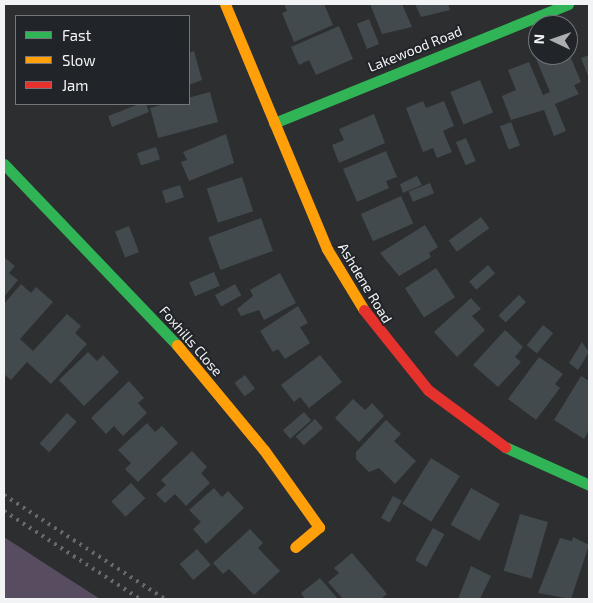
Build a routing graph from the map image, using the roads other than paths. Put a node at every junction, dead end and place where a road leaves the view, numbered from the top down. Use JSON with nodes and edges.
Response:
{"nodes":[{"id":1,"x":226,"y":4,"type":"edge"},
{"id":2,"x":568,"y":4,"type":"edge"},
{"id":3,"x":274,"y":123,"type":"junction"},
{"id":4,"x":4,"y":164,"type":"edge"},
{"id":5,"x":589,"y":485,"type":"edge"},
{"id":6,"x":295,"y":547,"type":"dead end"}],
"edges":[{"from":1,"to":3,"type":"street","name":"Ashdene Road"},
{"from":2,"to":3,"type":"street","name":"Lakewood Road"},
{"from":3,"to":5,"type":"street","name":"Ashdene Road"},
{"from":4,"to":6,"type":"street","name":"Foxhills Close"}]}
